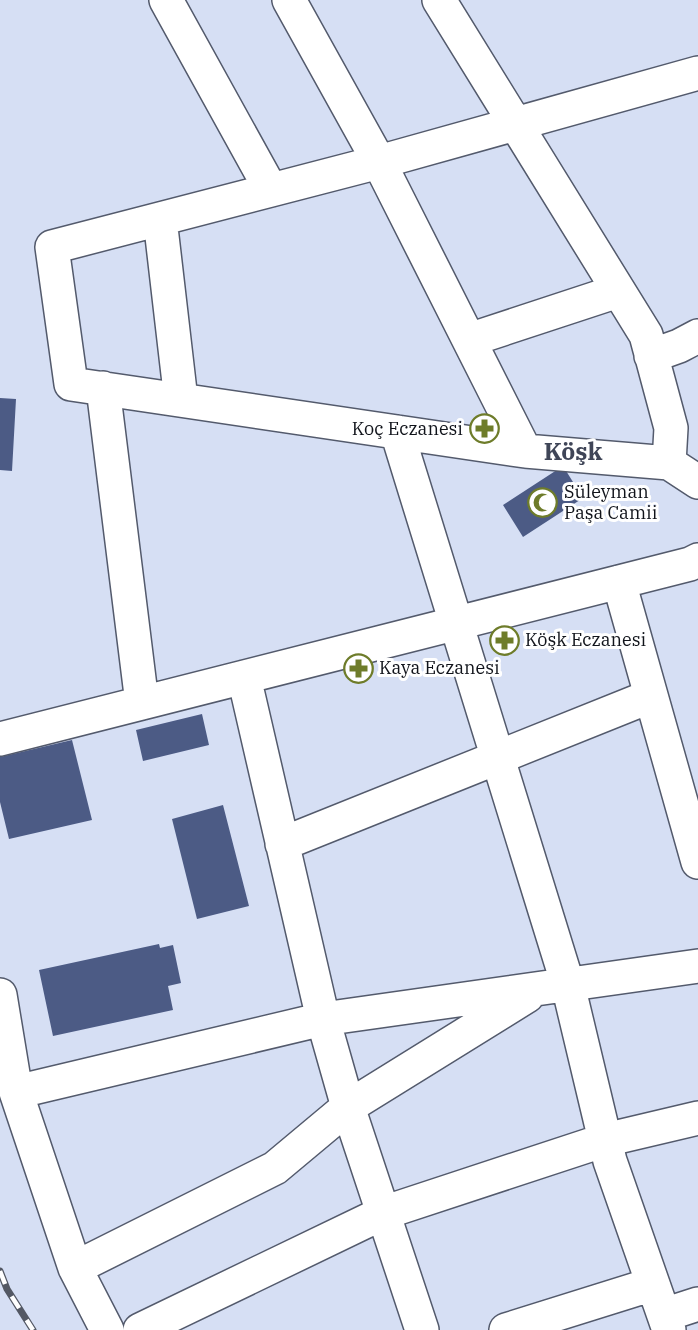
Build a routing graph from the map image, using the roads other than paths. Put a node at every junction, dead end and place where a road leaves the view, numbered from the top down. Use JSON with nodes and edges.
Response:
{"nodes":[{"id":1,"x":166,"y":0,"type":"edge"},
{"id":2,"x":289,"y":0,"type":"edge"},
{"id":3,"x":439,"y":0,"type":"edge"},
{"id":4,"x":698,"y":73,"type":"edge"},
{"id":5,"x":516,"y":123,"type":"junction"},
{"id":6,"x":379,"y":162,"type":"junction"},
{"id":7,"x":271,"y":190,"type":"junction"},
{"id":8,"x":160,"y":219,"type":"junction"},
{"id":9,"x":618,"y":291,"type":"junction"},
{"id":10,"x":698,"y":336,"type":"edge"},
{"id":11,"x":469,"y":340,"type":"junction"},
{"id":12,"x":651,"y":356,"type":"junction"},
{"id":13,"x":103,"y":388,"type":"junction"},
{"id":14,"x":181,"y":400,"type":"junction"},
{"id":15,"x":397,"y":432,"type":"junction"},
{"id":16,"x":525,"y":451,"type":"junction"},
{"id":17,"x":669,"y":463,"type":"junction"},
{"id":18,"x":698,"y":482,"type":"edge"},
{"id":19,"x":698,"y":560,"type":"edge"},
{"id":20,"x":619,"y":582,"type":"junction"},
{"id":21,"x":457,"y":623,"type":"junction"},
{"id":22,"x":244,"y":677,"type":"junction"},
{"id":23,"x":651,"y":696,"type":"junction"},
{"id":24,"x":142,"y":703,"type":"junction"},
{"id":25,"x":0,"y":739,"type":"edge"},
{"id":26,"x":498,"y":758,"type":"junction"},
{"id":27,"x":282,"y":844,"type":"junction"},
{"id":28,"x":698,"y":862,"type":"edge"},
{"id":29,"x":698,"y":966,"type":"edge"},
{"id":30,"x":553,"y":987,"type":"junction"},
{"id":31,"x":0,"y":995,"type":"edge"},
{"id":32,"x":323,"y":1019,"type":"junction"},
{"id":33,"x":16,"y":1092,"type":"junction"},
{"id":34,"x":348,"y":1107,"type":"junction"},
{"id":35,"x":698,"y":1118,"type":"edge"},
{"id":36,"x":605,"y":1140,"type":"junction"},
{"id":37,"x":383,"y":1213,"type":"junction"},
{"id":38,"x":75,"y":1268,"type":"junction"},
{"id":39,"x":653,"y":1284,"type":"junction"},
{"id":40,"x":698,"y":1304,"type":"edge"},
{"id":41,"x":666,"y":1323,"type":"edge"},
{"id":42,"x":107,"y":1330,"type":"edge"},
{"id":43,"x":140,"y":1330,"type":"edge"},
{"id":44,"x":422,"y":1330,"type":"edge"},
{"id":45,"x":506,"y":1330,"type":"edge"}],
"edges":[{"from":1,"to":7,"type":"street"},
{"from":2,"to":6,"type":"street"},
{"from":3,"to":5,"type":"street"},
{"from":4,"to":5,"type":"street"},
{"from":5,"to":6,"type":"street"},
{"from":5,"to":9,"type":"street"},
{"from":6,"to":7,"type":"street"},
{"from":6,"to":11,"type":"street"},
{"from":7,"to":8,"type":"street"},
{"from":8,"to":13,"type":"street"},
{"from":8,"to":14,"type":"street"},
{"from":9,"to":11,"type":"street"},
{"from":9,"to":12,"type":"street"},
{"from":10,"to":12,"type":"street"},
{"from":11,"to":16,"type":"street"},
{"from":12,"to":17,"type":"street"},
{"from":13,"to":14,"type":"street"},
{"from":13,"to":24,"type":"street"},
{"from":14,"to":15,"type":"street"},
{"from":15,"to":16,"type":"street"},
{"from":15,"to":21,"type":"street"},
{"from":16,"to":17,"type":"street"},
{"from":17,"to":18,"type":"street"},
{"from":19,"to":20,"type":"street"},
{"from":20,"to":21,"type":"street"},
{"from":20,"to":23,"type":"street"},
{"from":21,"to":22,"type":"street"},
{"from":21,"to":26,"type":"street"},
{"from":22,"to":24,"type":"street"},
{"from":22,"to":27,"type":"street"},
{"from":23,"to":26,"type":"street"},
{"from":23,"to":28,"type":"street"},
{"from":24,"to":25,"type":"street"},
{"from":26,"to":27,"type":"street"},
{"from":26,"to":30,"type":"street"},
{"from":27,"to":32,"type":"street"},
{"from":29,"to":30,"type":"street"},
{"from":30,"to":32,"type":"street"},
{"from":30,"to":34,"type":"street"},
{"from":30,"to":36,"type":"street"},
{"from":31,"to":33,"type":"street"},
{"from":32,"to":33,"type":"street"},
{"from":32,"to":34,"type":"street"},
{"from":33,"to":38,"type":"street"},
{"from":34,"to":37,"type":"street"},
{"from":34,"to":38,"type":"street"},
{"from":35,"to":36,"type":"street"},
{"from":36,"to":37,"type":"street"},
{"from":36,"to":39,"type":"street"},
{"from":37,"to":43,"type":"street"},
{"from":37,"to":44,"type":"street"},
{"from":38,"to":42,"type":"street"},
{"from":39,"to":41,"type":"street"},
{"from":39,"to":45,"type":"street"},
{"from":40,"to":41,"type":"street"}]}
